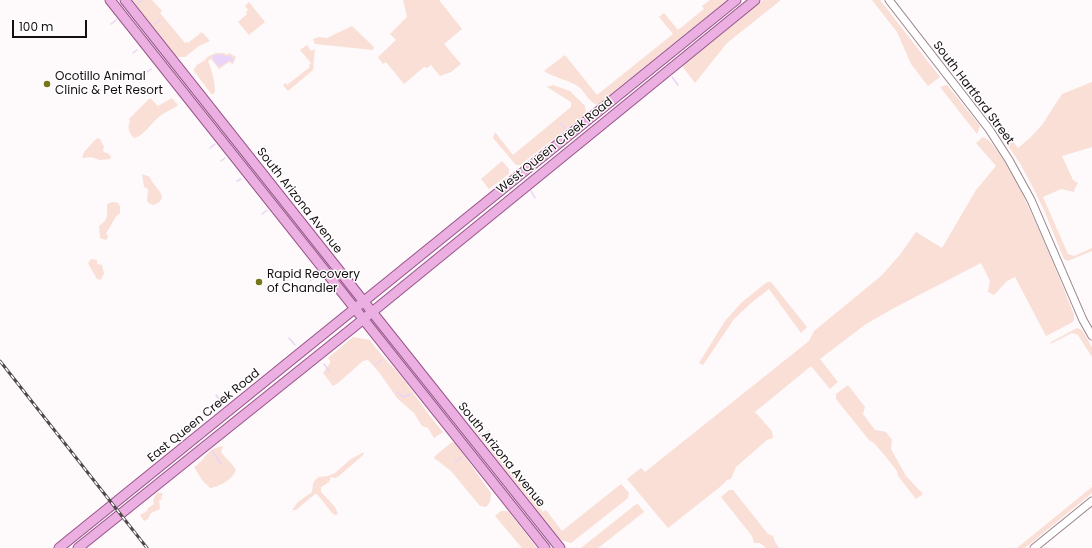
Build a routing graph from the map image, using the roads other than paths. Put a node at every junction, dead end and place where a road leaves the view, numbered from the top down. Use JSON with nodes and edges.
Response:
{"nodes":[{"id":1,"x":110,"y":0,"type":"edge"},
{"id":2,"x":125,"y":0,"type":"edge"},
{"id":3,"x":736,"y":0,"type":"edge"},
{"id":4,"x":755,"y":0,"type":"edge"},
{"id":5,"x":889,"y":0,"type":"edge"},
{"id":6,"x":274,"y":188,"type":"junction"},
{"id":7,"x":264,"y":195,"type":"junction"},
{"id":8,"x":363,"y":301,"type":"junction"},
{"id":9,"x":354,"y":308,"type":"junction"},
{"id":10,"x":372,"y":312,"type":"junction"},
{"id":11,"x":363,"y":320,"type":"junction"},
{"id":12,"x":1092,"y":336,"type":"edge"},
{"id":13,"x":1092,"y":502,"type":"edge"},
{"id":14,"x":59,"y":548,"type":"edge"},
{"id":15,"x":78,"y":548,"type":"edge"},
{"id":16,"x":545,"y":548,"type":"edge"},
{"id":17,"x":560,"y":548,"type":"edge"},
{"id":18,"x":1034,"y":548,"type":"edge"}],
"edges":[{"from":1,"to":7,"type":"main road","name":"South Arizona Avenue"},
{"from":2,"to":6,"type":"main road","name":"South Arizona Avenue"},
{"from":3,"to":8,"type":"main road","name":"West Queen Creek Road"},
{"from":4,"to":10,"type":"main road","name":"West Queen Creek Road"},
{"from":5,"to":12,"type":"street","name":"South Hartford Street"},
{"from":6,"to":7,"type":"main road"},
{"from":6,"to":8,"type":"main road","name":"South Arizona Avenue"},
{"from":7,"to":9,"type":"main road","name":"South Arizona Avenue"},
{"from":8,"to":9,"type":"main road","name":"East Queen Creek Road"},
{"from":8,"to":10,"type":"main road","name":"South Arizona Avenue"},
{"from":9,"to":11,"type":"main road","name":"South Arizona Avenue"},
{"from":9,"to":14,"type":"main road","name":"East Queen Creek Road"},
{"from":10,"to":11,"type":"main road","name":"East Queen Creek Road"},
{"from":10,"to":17,"type":"main road","name":"South Arizona Avenue"},
{"from":11,"to":15,"type":"main road","name":"East Queen Creek Road"},
{"from":11,"to":16,"type":"main road","name":"South Arizona Avenue"},
{"from":13,"to":18,"type":"street"}]}
